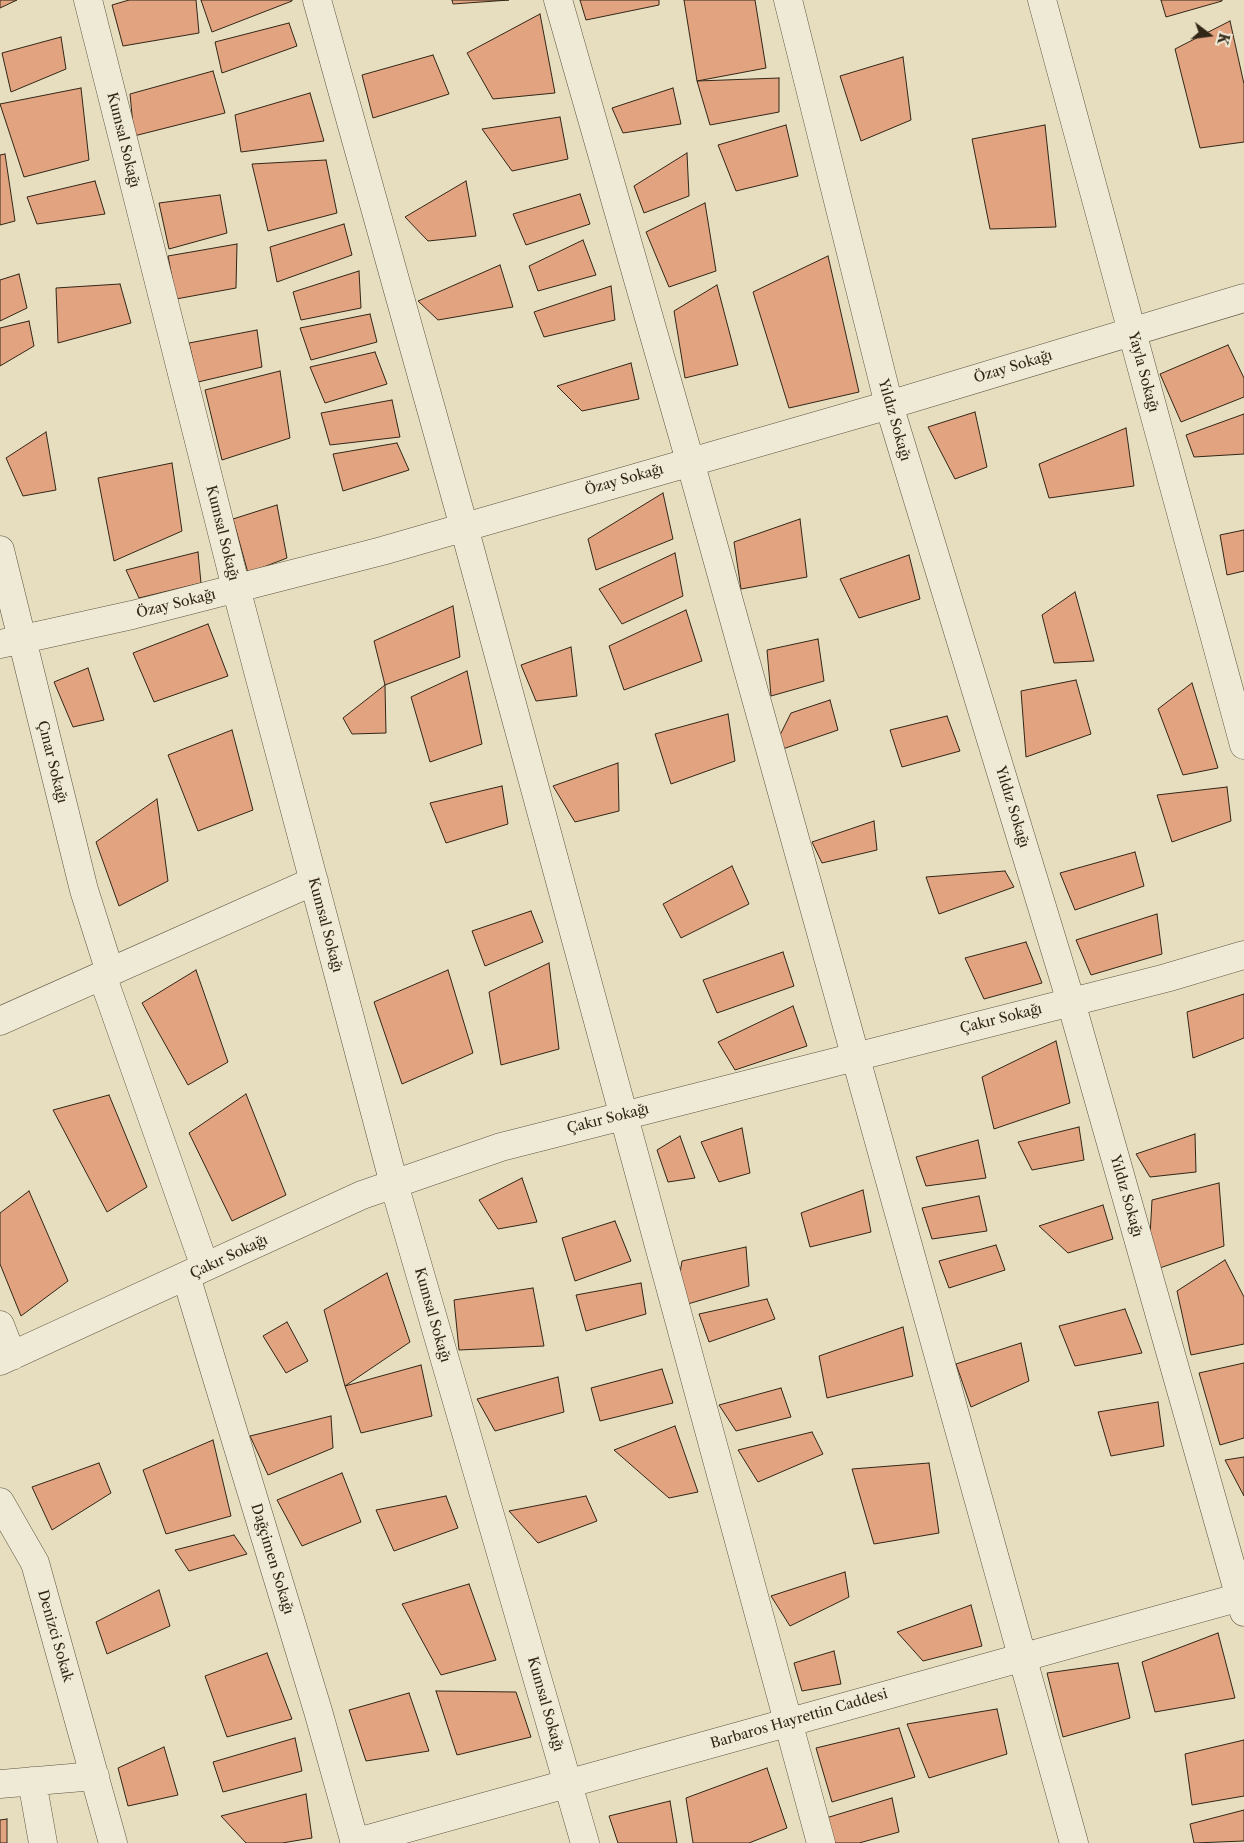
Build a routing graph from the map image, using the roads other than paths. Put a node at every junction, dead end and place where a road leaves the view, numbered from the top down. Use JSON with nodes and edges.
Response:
{"nodes":[{"id":1,"x":88,"y":0,"type":"edge"},
{"id":2,"x":317,"y":0,"type":"edge"},
{"id":3,"x":558,"y":0,"type":"edge"},
{"id":4,"x":788,"y":0,"type":"edge"},
{"id":5,"x":1042,"y":0,"type":"edge"},
{"id":6,"x":1244,"y":298,"type":"edge"},
{"id":7,"x":1132,"y":331,"type":"junction"},
{"id":8,"x":889,"y":405,"type":"junction"},
{"id":9,"x":690,"y":461,"type":"junction"},
{"id":10,"x":464,"y":527,"type":"junction"},
{"id":11,"x":0,"y":550,"type":"edge"},
{"id":12,"x":236,"y":588,"type":"junction"},
{"id":13,"x":11,"y":641,"type":"edge"},
{"id":14,"x":1244,"y":744,"type":"edge"},
{"id":15,"x":314,"y":881,"type":"junction"},
{"id":16,"x":1244,"y":955,"type":"edge"},
{"id":17,"x":106,"y":974,"type":"junction"},
{"id":18,"x":1071,"y":1002,"type":"junction"},
{"id":19,"x":0,"y":1021,"type":"edge"},
{"id":20,"x":856,"y":1056,"type":"junction"},
{"id":21,"x":622,"y":1116,"type":"junction"},
{"id":22,"x":394,"y":1184,"type":"junction"},
{"id":23,"x":196,"y":1272,"type":"junction"},
{"id":24,"x":0,"y":1325,"type":"edge"},
{"id":25,"x":6,"y":1358,"type":"edge"},
{"id":26,"x":0,"y":1502,"type":"edge"},
{"id":27,"x":1243,"y":1602,"type":"edge"},
{"id":28,"x":1023,"y":1657,"type":"junction"},
{"id":29,"x":788,"y":1722,"type":"junction"},
{"id":30,"x":95,"y":1776,"type":"junction"},
{"id":31,"x":32,"y":1781,"type":"junction"},
{"id":32,"x":0,"y":1784,"type":"edge"},
{"id":33,"x":568,"y":1784,"type":"junction"},
{"id":34,"x":42,"y":1843,"type":"edge"},
{"id":35,"x":113,"y":1843,"type":"edge"},
{"id":36,"x":354,"y":1843,"type":"edge"},
{"id":37,"x":585,"y":1843,"type":"edge"},
{"id":38,"x":821,"y":1843,"type":"edge"},
{"id":39,"x":1074,"y":1843,"type":"edge"}],
"edges":[{"from":1,"to":12,"type":"street","name":"Kumsal Sokağı"},
{"from":2,"to":10,"type":"street"},
{"from":3,"to":9,"type":"street"},
{"from":4,"to":8,"type":"street","name":"Yıldız Sokağı"},
{"from":5,"to":7,"type":"street","name":"Yayla Sokağı"},
{"from":6,"to":7,"type":"street","name":"Özay Sokağı"},
{"from":7,"to":8,"type":"street","name":"Özay Sokağı"},
{"from":7,"to":14,"type":"street","name":"Yayla Sokağı"},
{"from":8,"to":9,"type":"street","name":"Özay Sokağı"},
{"from":8,"to":18,"type":"street","name":"Yıldız Sokağı"},
{"from":9,"to":10,"type":"street","name":"Özay Sokağı"},
{"from":9,"to":20,"type":"street"},
{"from":10,"to":12,"type":"street","name":"Özay Sokağı"},
{"from":10,"to":21,"type":"street"},
{"from":11,"to":13,"type":"street","name":"Çınar Sokağı"},
{"from":12,"to":13,"type":"street","name":"Özay Sokağı"},
{"from":12,"to":15,"type":"street","name":"Kumsal Sokağı"},
{"from":13,"to":17,"type":"street","name":"Çınar Sokağı"},
{"from":15,"to":17,"type":"street"},
{"from":15,"to":22,"type":"street","name":"Kumsal Sokağı"},
{"from":16,"to":18,"type":"street","name":"Çakır Sokağı"},
{"from":17,"to":19,"type":"street"},
{"from":17,"to":23,"type":"street","name":"Çınar Sokağı"},
{"from":18,"to":20,"type":"street","name":"Çakır Sokağı"},
{"from":18,"to":27,"type":"street","name":"Yıldız Sokağı"},
{"from":20,"to":21,"type":"street","name":"Çakır Sokağı"},
{"from":20,"to":28,"type":"street"},
{"from":21,"to":22,"type":"street","name":"Çakır Sokağı"},
{"from":21,"to":29,"type":"street"},
{"from":22,"to":23,"type":"street","name":"Çakır Sokağı"},
{"from":22,"to":33,"type":"street","name":"Kumsal Sokağı"},
{"from":23,"to":25,"type":"street","name":"Çakır Sokağı"},
{"from":23,"to":36,"type":"street","name":"Dağçimen Sokağı"},
{"from":24,"to":25,"type":"street"},
{"from":26,"to":30,"type":"street","name":"Denizci Sokak"},
{"from":27,"to":28,"type":"street","name":"Barbaros Hayrettin Caddesi"},
{"from":28,"to":29,"type":"street","name":"Barbaros Hayrettin Caddesi"},
{"from":28,"to":39,"type":"street"},
{"from":29,"to":33,"type":"street","name":"Barbaros Hayrettin Caddesi"},
{"from":29,"to":38,"type":"street"},
{"from":30,"to":31,"type":"street"},
{"from":30,"to":35,"type":"street","name":"Denizci Sokak"},
{"from":31,"to":32,"type":"street"},
{"from":31,"to":34,"type":"street"},
{"from":33,"to":36,"type":"street","name":"Barbaros Hayrettin Caddesi"},
{"from":33,"to":37,"type":"street","name":"Kumsal Sokağı"}]}
